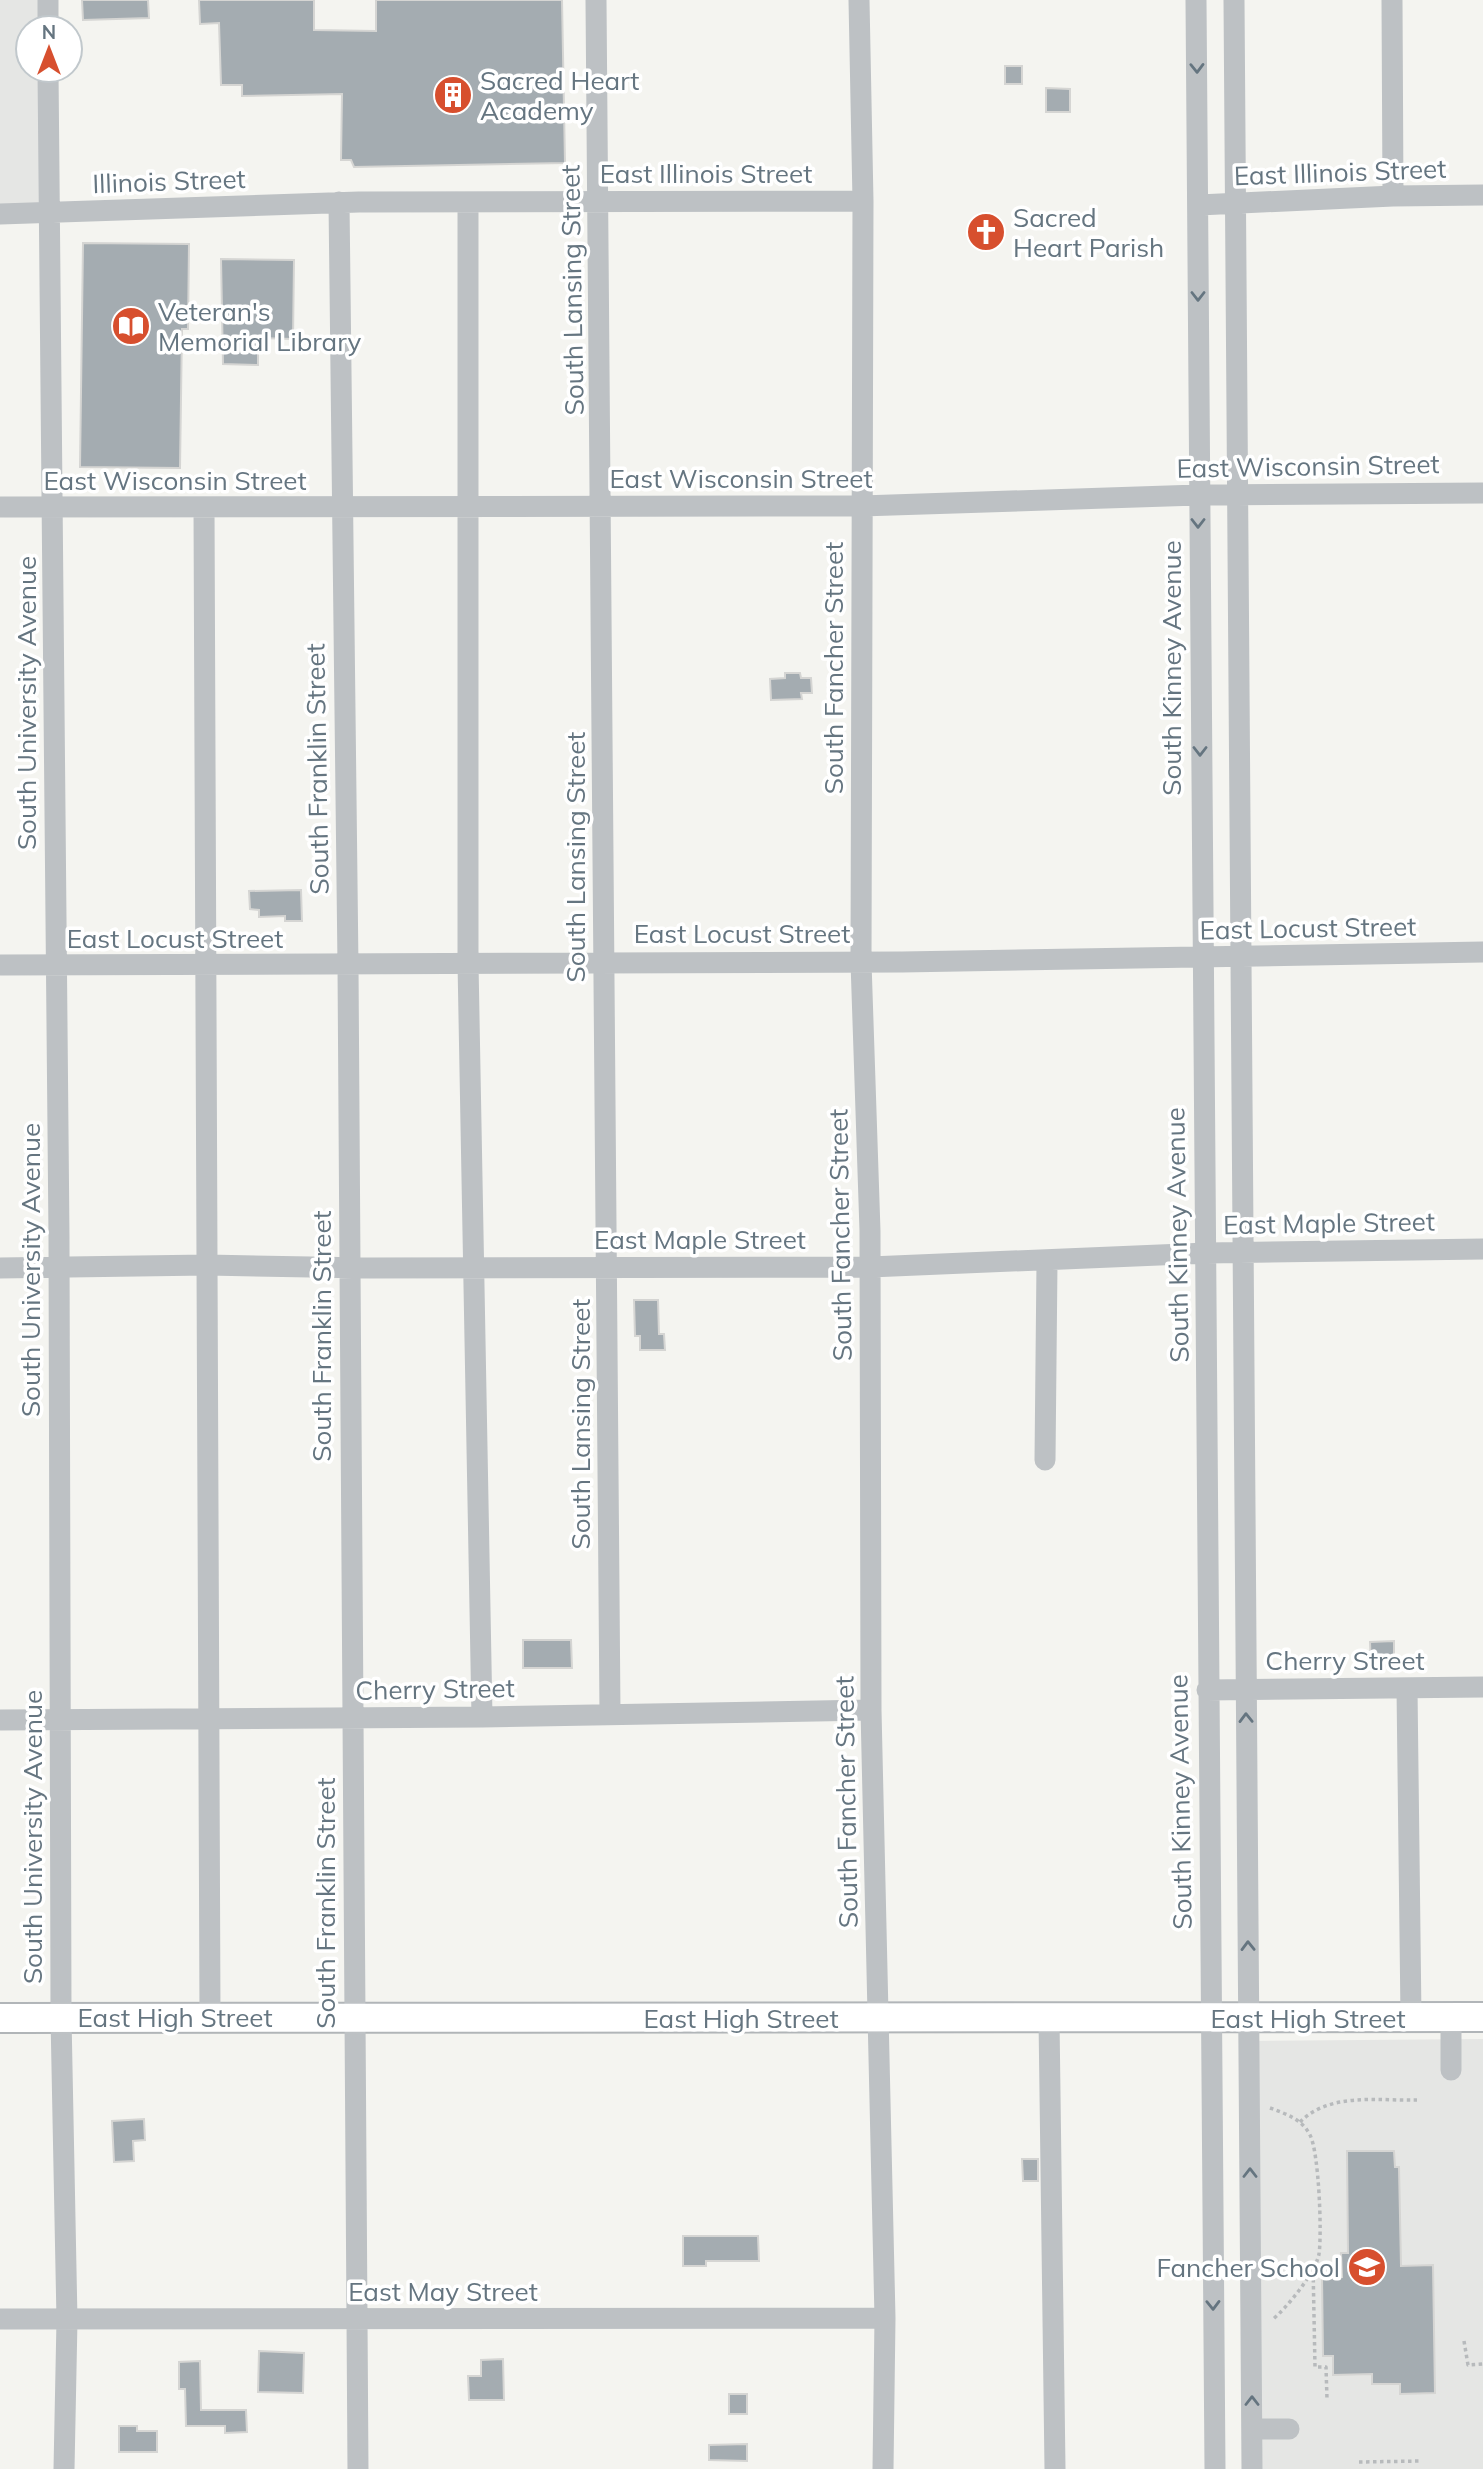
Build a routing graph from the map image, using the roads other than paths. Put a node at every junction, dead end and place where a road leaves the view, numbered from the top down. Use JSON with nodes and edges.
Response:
{"nodes":[{"id":1,"x":596,"y":0,"type":"edge"},
{"id":2,"x":859,"y":0,"type":"edge"},
{"id":3,"x":1196,"y":0,"type":"edge"},
{"id":4,"x":1234,"y":0,"type":"edge"},
{"id":5,"x":1392,"y":0,"type":"edge"},
{"id":6,"x":48,"y":84,"type":"edge"},
{"id":7,"x":1483,"y":195,"type":"edge"},
{"id":8,"x":1393,"y":196,"type":"junction"},
{"id":9,"x":863,"y":201,"type":"junction"},
{"id":10,"x":339,"y":202,"type":"junction"},
{"id":11,"x":468,"y":202,"type":"junction"},
{"id":12,"x":598,"y":202,"type":"junction"},
{"id":13,"x":1235,"y":204,"type":"junction"},
{"id":14,"x":1199,"y":205,"type":"junction"},
{"id":15,"x":0,"y":214,"type":"edge"},
{"id":16,"x":47,"y":214,"type":"junction"},
{"id":17,"x":1483,"y":493,"type":"edge"},
{"id":18,"x":1198,"y":495,"type":"junction"},
{"id":19,"x":1238,"y":495,"type":"junction"},
{"id":20,"x":51,"y":506,"type":"junction"},
{"id":21,"x":861,"y":506,"type":"junction"},
{"id":22,"x":0,"y":507,"type":"edge"},
{"id":23,"x":602,"y":507,"type":"junction"},
{"id":24,"x":204,"y":508,"type":"junction"},
{"id":25,"x":342,"y":508,"type":"junction"},
{"id":26,"x":469,"y":508,"type":"junction"},
{"id":27,"x":1483,"y":952,"type":"edge"},
{"id":28,"x":1241,"y":957,"type":"junction"},
{"id":29,"x":1201,"y":958,"type":"junction"},
{"id":30,"x":603,"y":961,"type":"junction"},
{"id":31,"x":861,"y":962,"type":"junction"},
{"id":32,"x":468,"y":963,"type":"junction"},
{"id":33,"x":0,"y":965,"type":"edge"},
{"id":34,"x":207,"y":965,"type":"junction"},
{"id":35,"x":57,"y":966,"type":"junction"},
{"id":36,"x":348,"y":966,"type":"junction"},
{"id":37,"x":1483,"y":1249,"type":"edge"},
{"id":38,"x":1208,"y":1254,"type":"junction"},
{"id":39,"x":1243,"y":1254,"type":"junction"},
{"id":40,"x":1047,"y":1262,"type":"junction"},
{"id":41,"x":207,"y":1265,"type":"junction"},
{"id":42,"x":58,"y":1266,"type":"junction"},
{"id":43,"x":475,"y":1266,"type":"junction"},
{"id":44,"x":607,"y":1267,"type":"junction"},
{"id":45,"x":870,"y":1267,"type":"junction"},
{"id":46,"x":0,"y":1268,"type":"edge"},
{"id":47,"x":348,"y":1268,"type":"junction"},
{"id":48,"x":1045,"y":1460,"type":"dead end"},
{"id":49,"x":1483,"y":1687,"type":"edge"},
{"id":50,"x":1407,"y":1688,"type":"junction"},
{"id":51,"x":1245,"y":1689,"type":"junction"},
{"id":52,"x":1207,"y":1690,"type":"junction"},
{"id":53,"x":871,"y":1710,"type":"junction"},
{"id":54,"x":610,"y":1714,"type":"junction"},
{"id":55,"x":482,"y":1717,"type":"junction"},
{"id":56,"x":352,"y":1718,"type":"junction"},
{"id":57,"x":0,"y":1720,"type":"edge"},
{"id":58,"x":60,"y":1720,"type":"junction"},
{"id":59,"x":210,"y":1720,"type":"junction"},
{"id":60,"x":210,"y":2016,"type":"junction"},
{"id":61,"x":61,"y":2017,"type":"junction"},
{"id":62,"x":1411,"y":2017,"type":"junction"},
{"id":63,"x":1451,"y":2017,"type":"junction"},
{"id":64,"x":1483,"y":2017,"type":"edge"},
{"id":65,"x":0,"y":2018,"type":"edge"},
{"id":66,"x":354,"y":2018,"type":"junction"},
{"id":67,"x":877,"y":2018,"type":"junction"},
{"id":68,"x":1049,"y":2019,"type":"junction"},
{"id":69,"x":1210,"y":2019,"type":"junction"},
{"id":70,"x":1249,"y":2019,"type":"junction"},
{"id":71,"x":1451,"y":2070,"type":"dead end"},
{"id":72,"x":356,"y":2318,"type":"junction"},
{"id":73,"x":886,"y":2318,"type":"junction"},
{"id":74,"x":0,"y":2319,"type":"edge"},
{"id":75,"x":67,"y":2320,"type":"junction"},
{"id":76,"x":1252,"y":2429,"type":"junction"},
{"id":77,"x":1289,"y":2429,"type":"dead end"},
{"id":78,"x":64,"y":2469,"type":"edge"},
{"id":79,"x":358,"y":2469,"type":"edge"},
{"id":80,"x":883,"y":2469,"type":"edge"},
{"id":81,"x":1055,"y":2469,"type":"edge"},
{"id":82,"x":1214,"y":2469,"type":"edge"},
{"id":83,"x":1252,"y":2469,"type":"edge"}],
"edges":[{"from":1,"to":12,"type":"street","name":"South Lansing Street"},
{"from":2,"to":9,"type":"street","name":"South Fancher Street"},
{"from":3,"to":14,"type":"street","name":"South Kinney Avenue","one_way":true},
{"from":4,"to":13,"type":"street"},
{"from":5,"to":8,"type":"street"},
{"from":6,"to":16,"type":"street","name":"South University Avenue"},
{"from":7,"to":8,"type":"street","name":"East Illinois Street"},
{"from":8,"to":13,"type":"street","name":"East Illinois Street"},
{"from":9,"to":12,"type":"street","name":"East Illinois Street"},
{"from":9,"to":21,"type":"street","name":"South Fancher Street"},
{"from":10,"to":11,"type":"street","name":"East Illinois Street"},
{"from":10,"to":16,"type":"street","name":"Illinois Street"},
{"from":10,"to":25,"type":"street","name":"South Franklin Street"},
{"from":11,"to":12,"type":"street","name":"East Illinois Street"},
{"from":11,"to":26,"type":"street"},
{"from":12,"to":23,"type":"street","name":"South Lansing Street"},
{"from":13,"to":14,"type":"street","name":"East Illinois Street"},
{"from":13,"to":19,"type":"street"},
{"from":14,"to":18,"type":"street","name":"South Kinney Avenue","one_way":true},
{"from":15,"to":16,"type":"street","name":"Illinois Street"},
{"from":16,"to":20,"type":"street","name":"South University Avenue"},
{"from":17,"to":19,"type":"street","name":"East Wisconsin Street"},
{"from":18,"to":19,"type":"street","name":"East Wisconsin Street"},
{"from":18,"to":21,"type":"street","name":"East Wisconsin Street"},
{"from":18,"to":29,"type":"street","name":"South Kinney Avenue","one_way":true},
{"from":19,"to":28,"type":"street"},
{"from":20,"to":22,"type":"street","name":"East Wisconsin Street"},
{"from":20,"to":24,"type":"street","name":"East Wisconsin Street"},
{"from":20,"to":35,"type":"street","name":"South University Avenue"},
{"from":21,"to":23,"type":"street","name":"East Wisconsin Street"},
{"from":21,"to":31,"type":"street","name":"South Fancher Street"},
{"from":23,"to":26,"type":"street","name":"East Wisconsin Street"},
{"from":23,"to":30,"type":"street","name":"South Lansing Street"},
{"from":24,"to":25,"type":"street","name":"East Wisconsin Street"},
{"from":24,"to":34,"type":"street"},
{"from":25,"to":26,"type":"street","name":"East Wisconsin Street"},
{"from":25,"to":36,"type":"street","name":"South Franklin Street"},
{"from":26,"to":32,"type":"street"},
{"from":27,"to":28,"type":"street","name":"East Locust Street"},
{"from":28,"to":29,"type":"street","name":"East Locust Street"},
{"from":28,"to":39,"type":"street"},
{"from":29,"to":31,"type":"street","name":"East Locust Street"},
{"from":29,"to":38,"type":"street","name":"South Kinney Avenue"},
{"from":30,"to":31,"type":"street","name":"East Locust Street"},
{"from":30,"to":32,"type":"street","name":"East Locust Street"},
{"from":30,"to":44,"type":"street","name":"South Lansing Street"},
{"from":31,"to":45,"type":"street","name":"South Fancher Street"},
{"from":32,"to":36,"type":"street","name":"East Locust Street"},
{"from":32,"to":43,"type":"street"},
{"from":33,"to":35,"type":"street","name":"East Locust Street"},
{"from":34,"to":35,"type":"street","name":"East Locust Street"},
{"from":34,"to":36,"type":"street","name":"East Locust Street"},
{"from":34,"to":41,"type":"street"},
{"from":35,"to":42,"type":"street","name":"South University Avenue"},
{"from":36,"to":47,"type":"street","name":"South Franklin Street"},
{"from":37,"to":39,"type":"street","name":"East Maple Street"},
{"from":38,"to":39,"type":"street","name":"East Maple Street"},
{"from":38,"to":40,"type":"street","name":"East Maple Street"},
{"from":38,"to":52,"type":"street","name":"South Kinney Avenue"},
{"from":39,"to":51,"type":"street"},
{"from":40,"to":45,"type":"street","name":"East Maple Street"},
{"from":40,"to":48,"type":"street"},
{"from":41,"to":42,"type":"street","name":"East Maple Street"},
{"from":41,"to":47,"type":"street","name":"East Maple Street"},
{"from":41,"to":59,"type":"street"},
{"from":42,"to":46,"type":"street","name":"East Maple Street"},
{"from":42,"to":58,"type":"street","name":"South University Avenue"},
{"from":43,"to":44,"type":"street","name":"East Maple Street"},
{"from":43,"to":47,"type":"street","name":"East Maple Street"},
{"from":43,"to":55,"type":"street"},
{"from":44,"to":45,"type":"street","name":"East Maple Street"},
{"from":44,"to":54,"type":"street","name":"South Lansing Street"},
{"from":45,"to":53,"type":"street","name":"South Fancher Street"},
{"from":47,"to":56,"type":"street","name":"South Franklin Street"},
{"from":49,"to":50,"type":"street","name":"Cherry Street"},
{"from":50,"to":51,"type":"street","name":"Cherry Street"},
{"from":50,"to":62,"type":"street"},
{"from":51,"to":52,"type":"street","name":"Cherry Street"},
{"from":70,"to":51,"type":"street","one_way":true},
{"from":52,"to":69,"type":"street","name":"South Kinney Avenue"},
{"from":53,"to":54,"type":"street","name":"Cherry Street"},
{"from":53,"to":67,"type":"street","name":"South Fancher Street"},
{"from":54,"to":55,"type":"street","name":"Cherry Street"},
{"from":55,"to":56,"type":"street","name":"Cherry Street"},
{"from":56,"to":59,"type":"street","name":"Cherry Street"},
{"from":56,"to":66,"type":"street","name":"South Franklin Street"},
{"from":57,"to":58,"type":"street","name":"Cherry Street"},
{"from":58,"to":59,"type":"street","name":"Cherry Street"},
{"from":58,"to":61,"type":"street","name":"South University Avenue"},
{"from":59,"to":60,"type":"street"},
{"from":60,"to":61,"type":"main road","name":"East High Street"},
{"from":60,"to":66,"type":"main road","name":"East High Street"},
{"from":61,"to":65,"type":"main road","name":"East High Street"},
{"from":61,"to":75,"type":"street","name":"South University Avenue"},
{"from":62,"to":63,"type":"main road","name":"East High Street"},
{"from":62,"to":70,"type":"main road","name":"East High Street"},
{"from":63,"to":64,"type":"main road","name":"East High Street"},
{"from":63,"to":71,"type":"street"},
{"from":66,"to":67,"type":"main road","name":"East High Street"},
{"from":66,"to":72,"type":"street","name":"South Franklin Street"},
{"from":67,"to":68,"type":"main road","name":"East High Street"},
{"from":67,"to":73,"type":"street","name":"South Fancher Street"},
{"from":68,"to":69,"type":"main road","name":"East High Street"},
{"from":68,"to":81,"type":"street"},
{"from":69,"to":70,"type":"main road","name":"East High Street"},
{"from":69,"to":82,"type":"street","name":"South Kinney Avenue","one_way":true},
{"from":76,"to":70,"type":"street","one_way":true},
{"from":72,"to":73,"type":"street","name":"East May Street"},
{"from":72,"to":75,"type":"street","name":"East May Street"},
{"from":72,"to":79,"type":"street","name":"South Franklin Street"},
{"from":73,"to":80,"type":"street","name":"South Fancher Street"},
{"from":74,"to":75,"type":"street","name":"East May Street"},
{"from":75,"to":78,"type":"street","name":"South University Avenue"},
{"from":76,"to":77,"type":"street"},
{"from":76,"to":83,"type":"street"}]}
